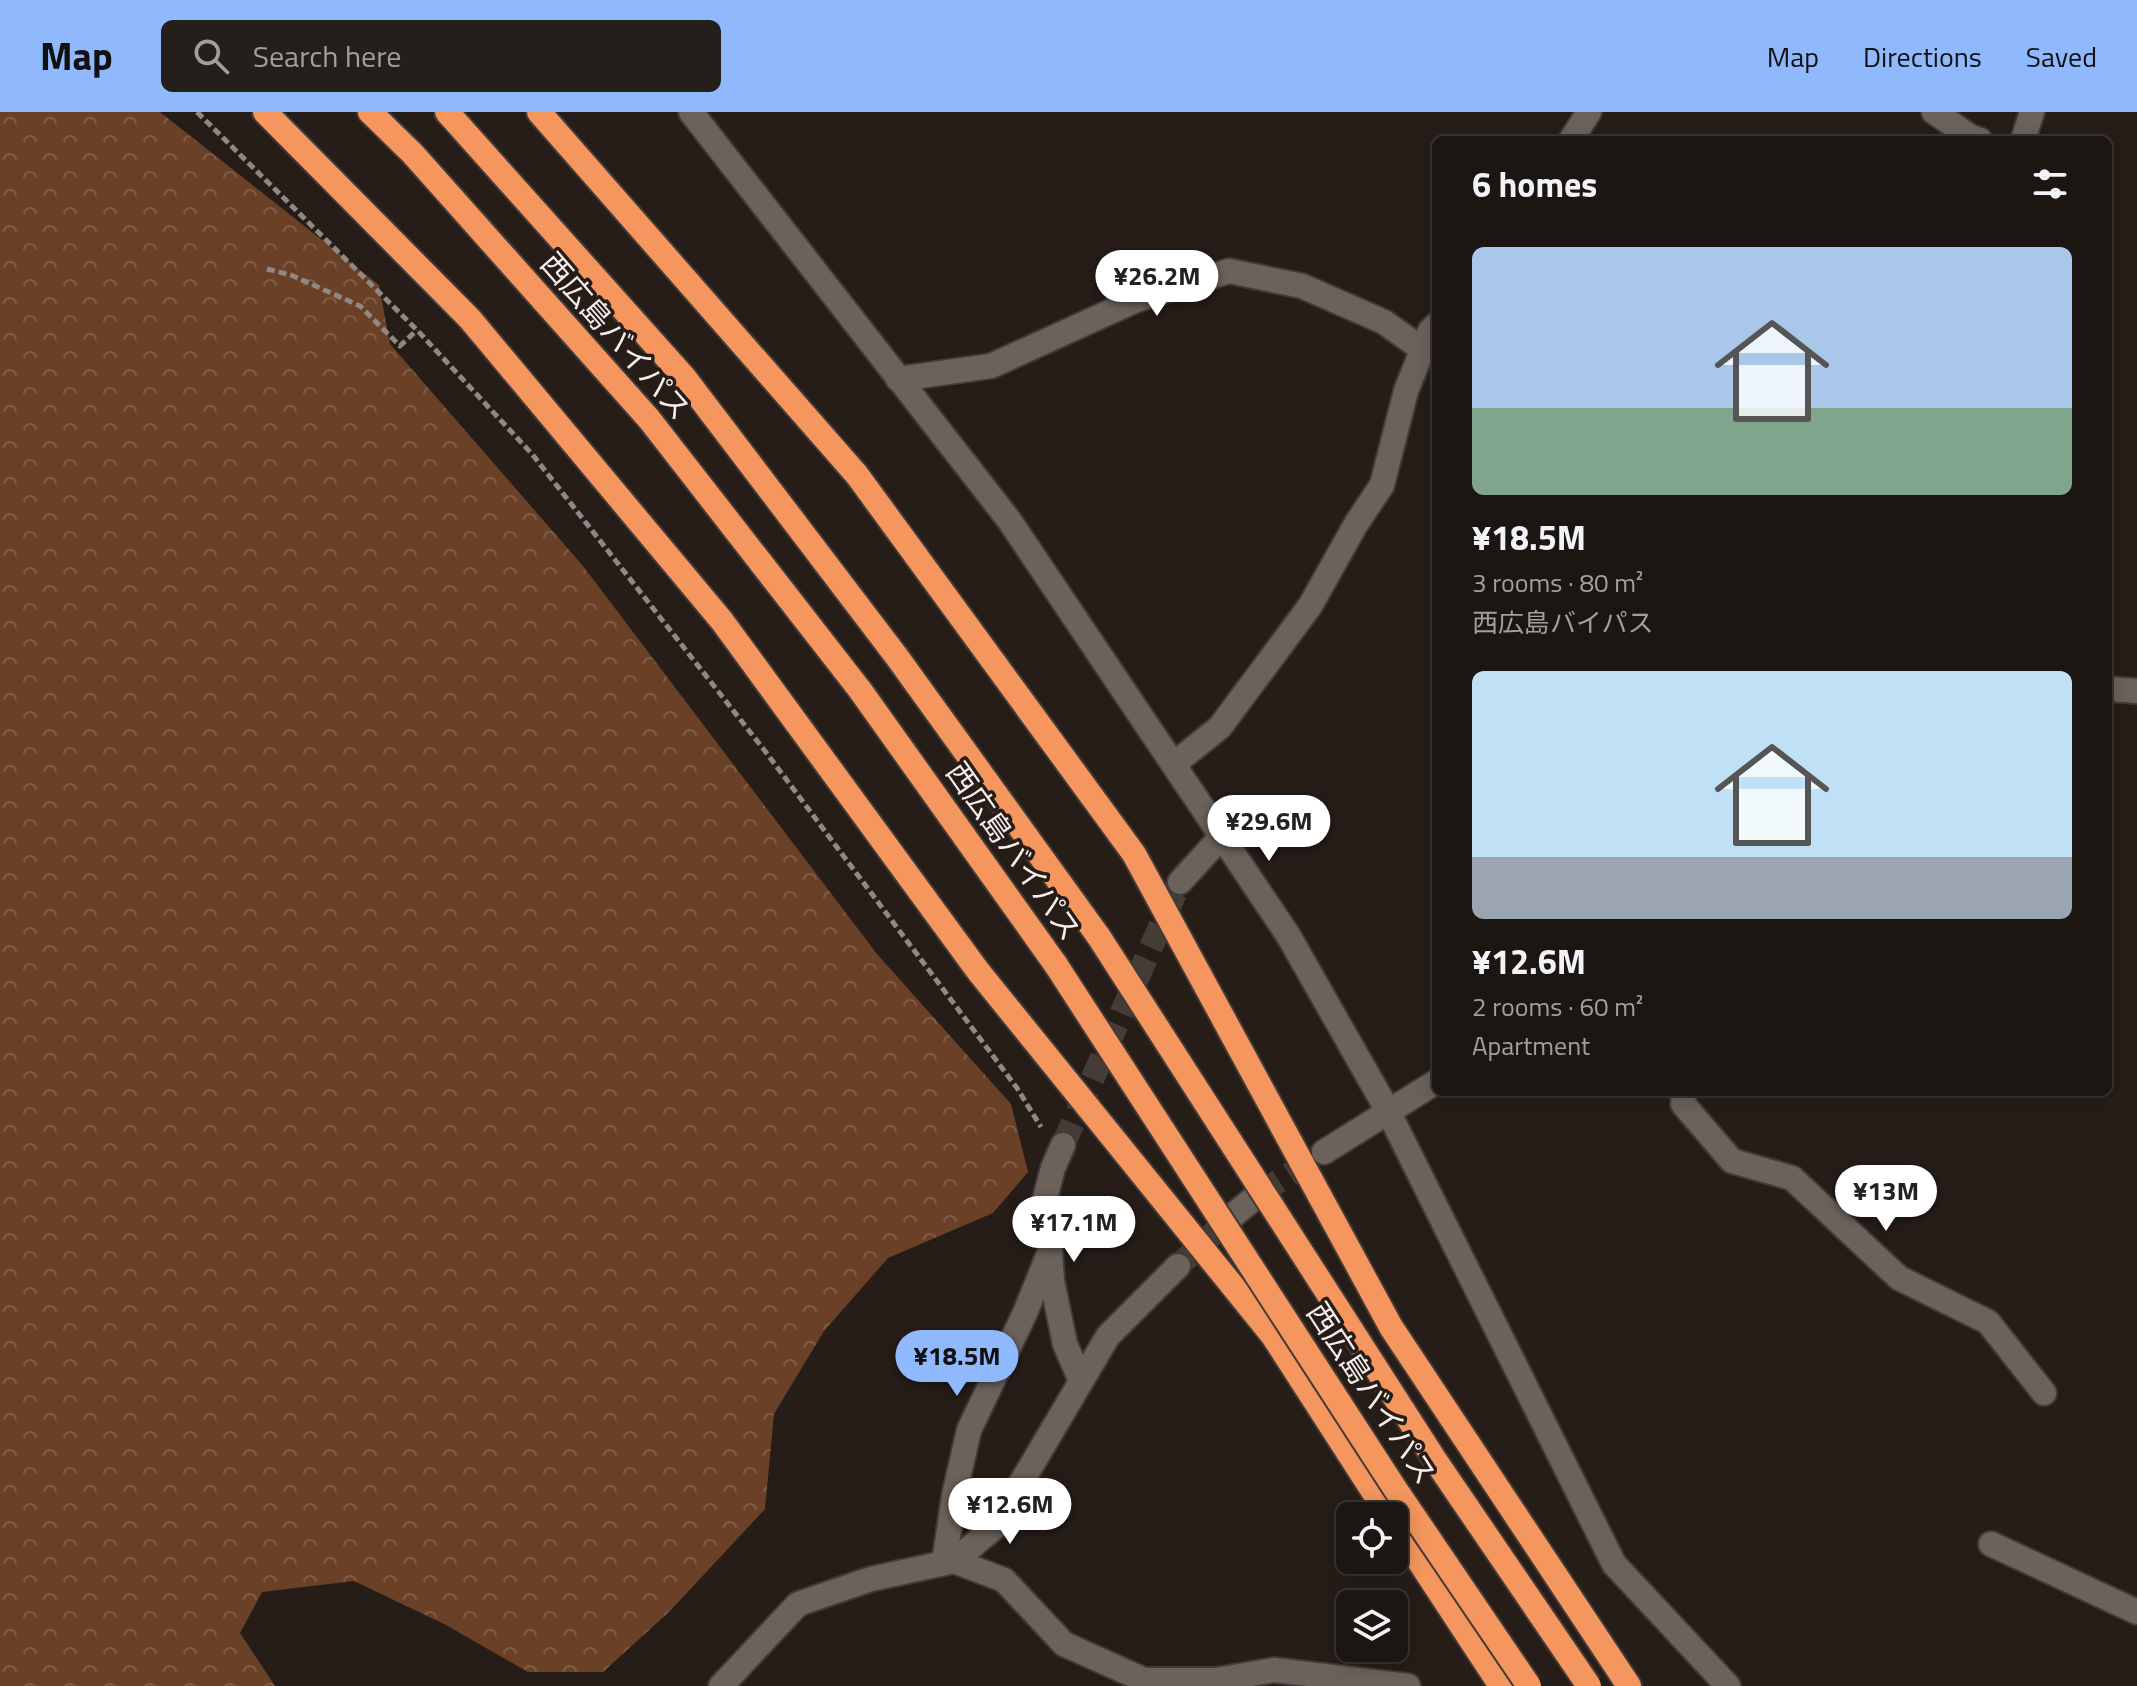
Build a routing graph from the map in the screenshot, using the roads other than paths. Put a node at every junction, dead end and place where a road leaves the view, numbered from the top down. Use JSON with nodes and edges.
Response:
{"nodes":[{"id":1,"x":265,"y":112,"type":"edge"},
{"id":2,"x":370,"y":112,"type":"edge"},
{"id":3,"x":447,"y":112,"type":"edge"},
{"id":4,"x":539,"y":112,"type":"edge"},
{"id":5,"x":691,"y":112,"type":"edge"},
{"id":6,"x":1589,"y":112,"type":"edge"},
{"id":7,"x":1934,"y":112,"type":"edge"},
{"id":8,"x":2032,"y":112,"type":"edge"},
{"id":9,"x":1574,"y":136,"type":"edge"},
{"id":10,"x":1970,"y":136,"type":"edge"},
{"id":11,"x":2024,"y":136,"type":"edge"},
{"id":12,"x":1432,"y":329,"type":"edge"},
{"id":13,"x":1422,"y":349,"type":"junction"},
{"id":14,"x":898,"y":379,"type":"junction"},
{"id":15,"x":2112,"y":689,"type":"edge"},
{"id":16,"x":2137,"y":691,"type":"edge"},
{"id":17,"x":1174,"y":764,"type":"junction"},
{"id":18,"x":1222,"y":836,"type":"junction"},
{"id":19,"x":1180,"y":882,"type":"tunnel mouth"},
{"id":20,"x":1432,"y":1084,"type":"edge"},
{"id":21,"x":1684,"y":1096,"type":"edge"},
{"id":22,"x":1388,"y":1111,"type":"junction"},
{"id":23,"x":1061,"y":1150,"type":"tunnel mouth"},
{"id":24,"x":1324,"y":1152,"type":"tunnel mouth"},
{"id":25,"x":1259,"y":1194,"type":"tunnel mouth"},
{"id":26,"x":1230,"y":1218,"type":"tunnel mouth"},
{"id":27,"x":1048,"y":1256,"type":"junction"},
{"id":28,"x":1178,"y":1266,"type":"tunnel mouth"},
{"id":29,"x":1081,"y":1381,"type":"junction"},
{"id":30,"x":2044,"y":1393,"type":"dead end"},
{"id":31,"x":1380,"y":1502,"type":"edge"},
{"id":32,"x":1408,"y":1544,"type":"edge"},
{"id":33,"x":1991,"y":1544,"type":"dead end"},
{"id":34,"x":949,"y":1562,"type":"junction"},
{"id":35,"x":2137,"y":1612,"type":"edge"},
{"id":36,"x":1494,"y":1676,"type":"edge"},
{"id":37,"x":721,"y":1686,"type":"edge"},
{"id":38,"x":1408,"y":1686,"type":"edge"},
{"id":39,"x":1529,"y":1686,"type":"edge"},
{"id":40,"x":1589,"y":1686,"type":"edge"},
{"id":41,"x":1629,"y":1686,"type":"edge"},
{"id":42,"x":1728,"y":1686,"type":"edge"}],
"edges":[{"from":1,"to":31,"type":"highway"},
{"from":2,"to":39,"type":"highway","name":"西広島バイパス","bridge":true},
{"from":3,"to":40,"type":"highway","name":"西広島バイパス","bridge":true},
{"from":4,"to":41,"type":"highway"},
{"from":5,"to":14,"type":"street"},
{"from":6,"to":9,"type":"street"},
{"from":7,"to":10,"type":"street"},
{"from":8,"to":11,"type":"street"},
{"from":12,"to":13,"type":"street"},
{"from":13,"to":14,"type":"street"},
{"from":13,"to":17,"type":"street"},
{"from":14,"to":17,"type":"street"},
{"from":15,"to":16,"type":"street"},
{"from":17,"to":18,"type":"street"},
{"from":18,"to":19,"type":"street"},
{"from":18,"to":22,"type":"street"},
{"from":20,"to":22,"type":"street"},
{"from":21,"to":30,"type":"street"},
{"from":22,"to":24,"type":"street"},
{"from":22,"to":42,"type":"street"},
{"from":23,"to":27,"type":"street"},
{"from":25,"to":26,"type":"street"},
{"from":27,"to":29,"type":"street"},
{"from":27,"to":34,"type":"street"},
{"from":28,"to":29,"type":"street"},
{"from":29,"to":34,"type":"street"},
{"from":32,"to":36,"type":"highway"},
{"from":33,"to":35,"type":"street"},
{"from":34,"to":37,"type":"street"},
{"from":34,"to":38,"type":"street"}]}
